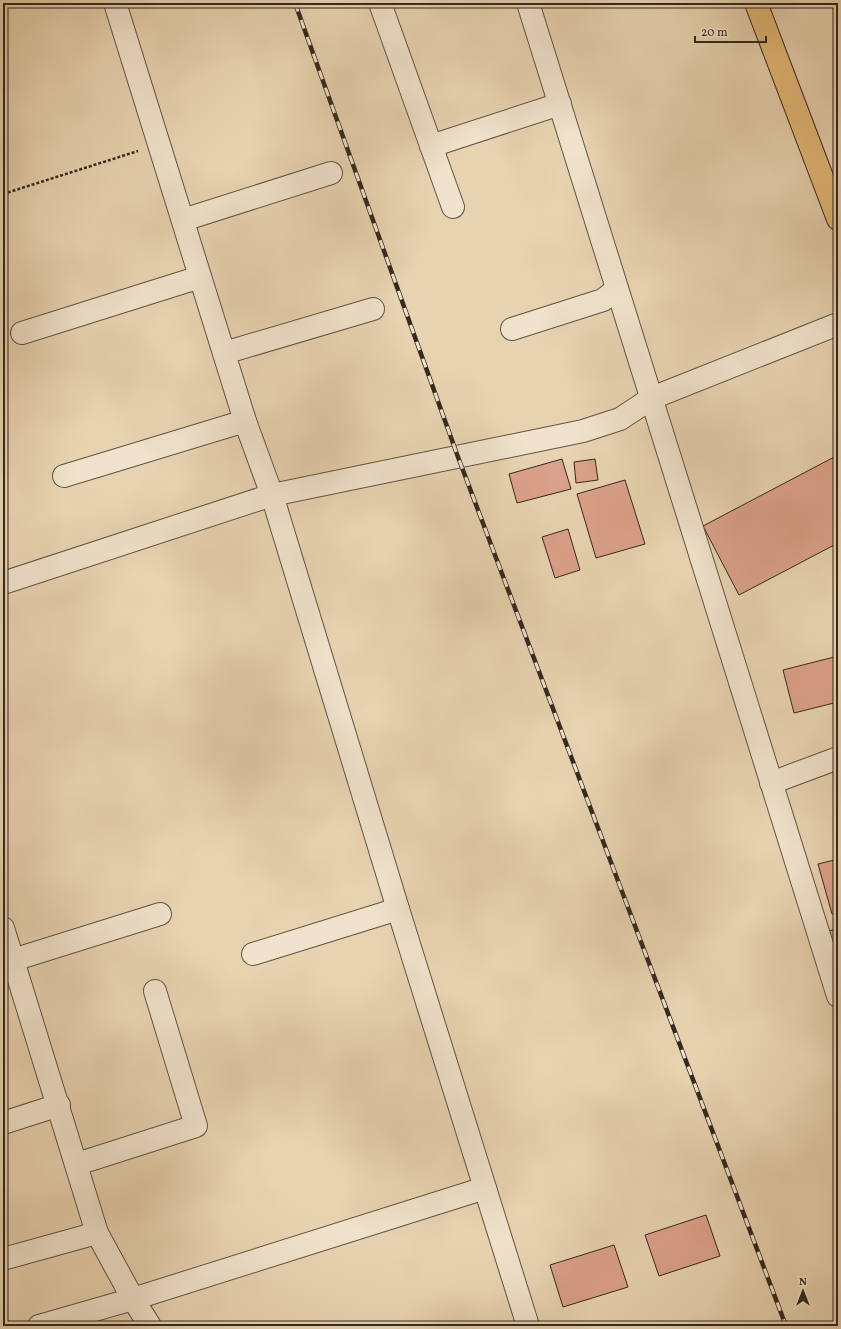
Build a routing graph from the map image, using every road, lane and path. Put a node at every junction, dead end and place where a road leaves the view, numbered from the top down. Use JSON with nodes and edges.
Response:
{"nodes":[{"id":1,"x":115,"y":3,"type":"edge"},
{"id":2,"x":380,"y":3,"type":"edge"},
{"id":3,"x":528,"y":3,"type":"edge"},
{"id":4,"x":756,"y":3,"type":"edge"},
{"id":5,"x":560,"y":104,"type":"junction"},
{"id":6,"x":159,"y":144,"type":"junction"},
{"id":7,"x":431,"y":146,"type":"junction"},
{"id":8,"x":331,"y":173,"type":"dead end"},
{"id":9,"x":3,"y":194,"type":"edge"},
{"id":10,"x":453,"y":207,"type":"dead end"},
{"id":11,"x":838,"y":219,"type":"edge"},
{"id":12,"x":183,"y":220,"type":"junction"},
{"id":13,"x":200,"y":277,"type":"junction"},
{"id":14,"x":617,"y":289,"type":"junction"},
{"id":15,"x":372,"y":309,"type":"dead end"},
{"id":16,"x":838,"y":324,"type":"edge"},
{"id":17,"x":512,"y":329,"type":"dead end"},
{"id":18,"x":22,"y":333,"type":"dead end"},
{"id":19,"x":224,"y":353,"type":"junction"},
{"id":20,"x":652,"y":398,"type":"junction"},
{"id":21,"x":245,"y":421,"type":"junction"},
{"id":22,"x":64,"y":476,"type":"dead end"},
{"id":23,"x":272,"y":495,"type":"junction"},
{"id":24,"x":3,"y":583,"type":"edge"},
{"id":25,"x":838,"y":758,"type":"edge"},
{"id":26,"x":771,"y":783,"type":"junction"},
{"id":27,"x":398,"y":909,"type":"junction"},
{"id":28,"x":160,"y":914,"type":"dead end"},
{"id":29,"x":3,"y":928,"type":"edge"},
{"id":30,"x":253,"y":954,"type":"dead end"},
{"id":31,"x":13,"y":960,"type":"junction"},
{"id":32,"x":155,"y":991,"type":"dead end"},
{"id":33,"x":838,"y":996,"type":"edge"},
{"id":34,"x":59,"y":1105,"type":"junction"},
{"id":35,"x":3,"y":1123,"type":"edge"},
{"id":36,"x":76,"y":1164,"type":"junction"},
{"id":37,"x":485,"y":1188,"type":"junction"},
{"id":38,"x":97,"y":1233,"type":"junction"},
{"id":39,"x":3,"y":1259,"type":"edge"},
{"id":40,"x":133,"y":1299,"type":"junction"},
{"id":41,"x":39,"y":1326,"type":"edge"},
{"id":42,"x":150,"y":1326,"type":"edge"},
{"id":43,"x":528,"y":1326,"type":"edge"}],
"edges":[{"from":1,"to":6,"type":"street"},
{"from":2,"to":7,"type":"street"},
{"from":3,"to":5,"type":"street"},
{"from":4,"to":11,"type":"highway"},
{"from":5,"to":7,"type":"street"},
{"from":5,"to":14,"type":"street"},
{"from":6,"to":9,"type":"path"},
{"from":6,"to":12,"type":"street"},
{"from":7,"to":10,"type":"street"},
{"from":8,"to":12,"type":"street"},
{"from":12,"to":13,"type":"street"},
{"from":13,"to":18,"type":"street"},
{"from":13,"to":19,"type":"street"},
{"from":14,"to":17,"type":"street"},
{"from":14,"to":20,"type":"street"},
{"from":15,"to":19,"type":"street"},
{"from":16,"to":20,"type":"street"},
{"from":19,"to":21,"type":"street"},
{"from":20,"to":23,"type":"street"},
{"from":20,"to":26,"type":"street"},
{"from":21,"to":22,"type":"street"},
{"from":21,"to":23,"type":"street"},
{"from":23,"to":24,"type":"street"},
{"from":23,"to":27,"type":"street"},
{"from":25,"to":26,"type":"street"},
{"from":26,"to":33,"type":"street"},
{"from":27,"to":30,"type":"street"},
{"from":27,"to":37,"type":"street"},
{"from":28,"to":31,"type":"street"},
{"from":29,"to":31,"type":"street"},
{"from":31,"to":34,"type":"street"},
{"from":32,"to":36,"type":"street"},
{"from":34,"to":35,"type":"street"},
{"from":34,"to":36,"type":"street"},
{"from":36,"to":38,"type":"street"},
{"from":37,"to":40,"type":"street"},
{"from":37,"to":43,"type":"street"},
{"from":38,"to":39,"type":"street"},
{"from":38,"to":40,"type":"street"},
{"from":40,"to":41,"type":"street"},
{"from":40,"to":42,"type":"street"}]}
